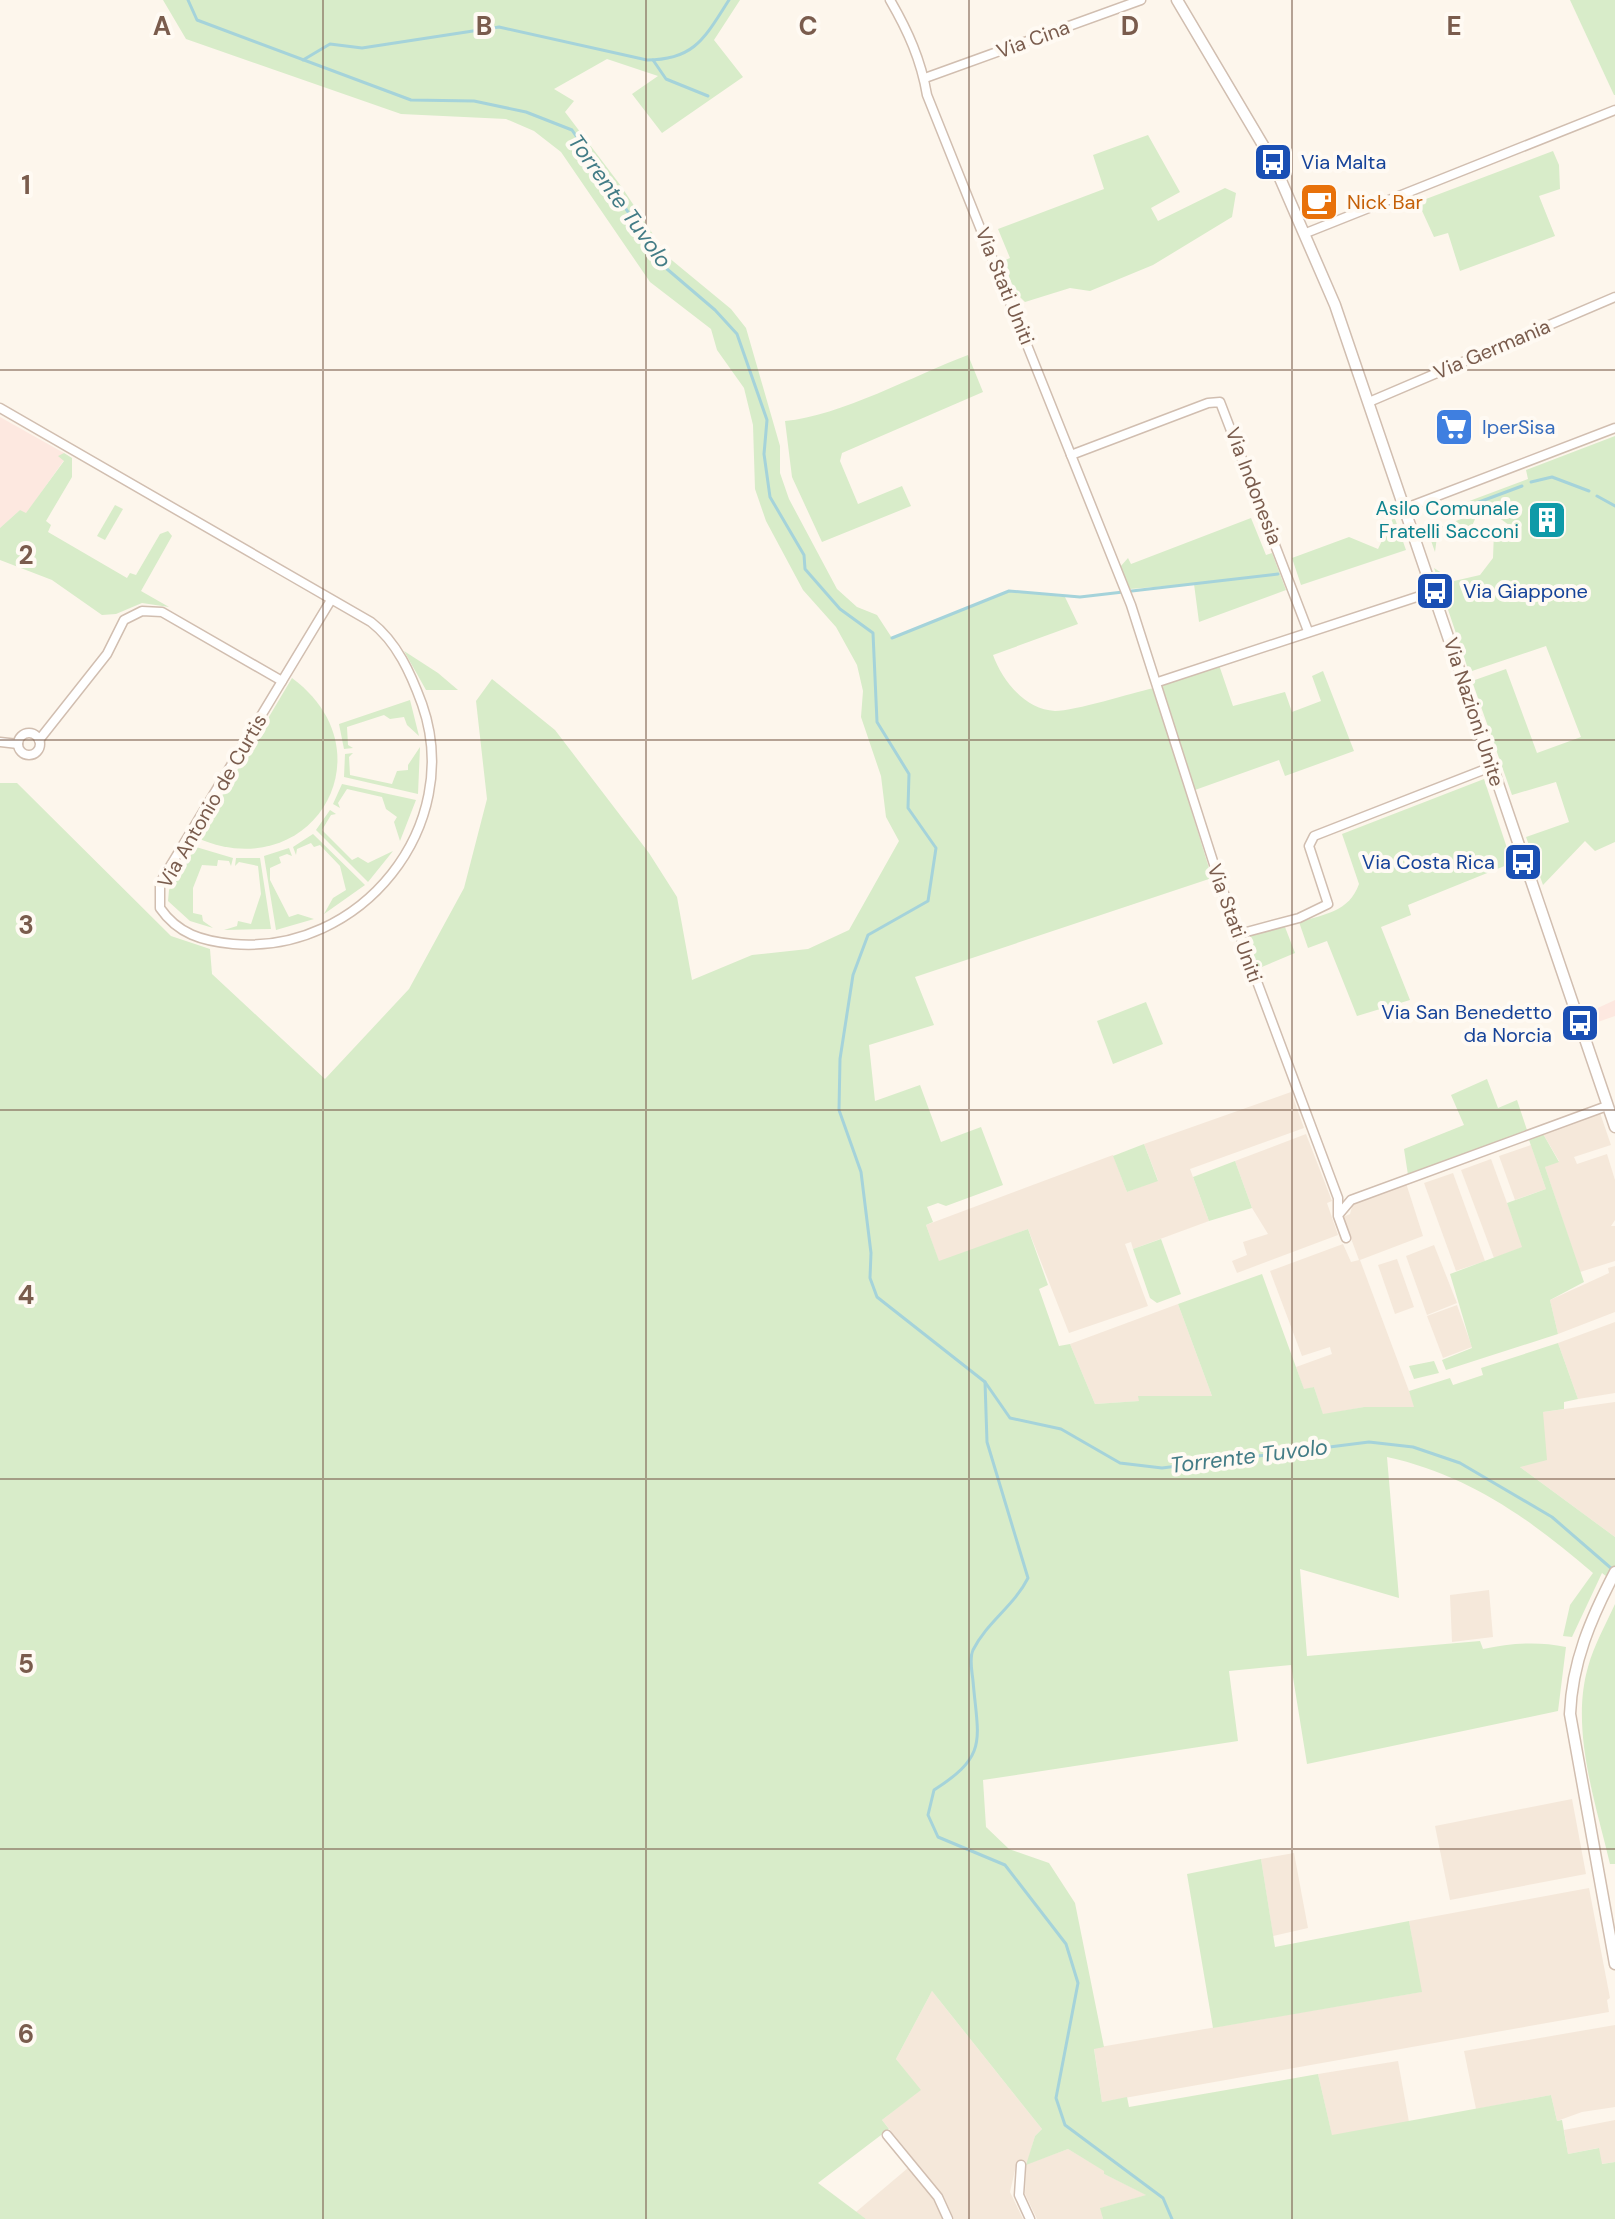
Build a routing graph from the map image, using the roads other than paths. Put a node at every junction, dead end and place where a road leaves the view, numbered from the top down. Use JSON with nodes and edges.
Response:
{"nodes":[{"id":1,"x":890,"y":0,"type":"edge"},
{"id":2,"x":1141,"y":0,"type":"edge"},
{"id":3,"x":1177,"y":0,"type":"edge"},
{"id":4,"x":925,"y":78,"type":"junction"},
{"id":5,"x":1615,"y":110,"type":"edge"},
{"id":6,"x":1306,"y":233,"type":"junction"},
{"id":7,"x":1615,"y":297,"type":"edge"},
{"id":8,"x":1369,"y":402,"type":"junction"},
{"id":9,"x":0,"y":408,"type":"edge"},
{"id":10,"x":1615,"y":428,"type":"edge"},
{"id":11,"x":1071,"y":455,"type":"junction"},
{"id":12,"x":1406,"y":508,"type":"junction"},
{"id":13,"x":1435,"y":591,"type":"junction"},
{"id":14,"x":331,"y":600,"type":"junction"},
{"id":15,"x":1308,"y":631,"type":"junction"},
{"id":16,"x":282,"y":681,"type":"junction"},
{"id":17,"x":1158,"y":682,"type":"junction"},
{"id":18,"x":39,"y":740,"type":"junction"},
{"id":19,"x":0,"y":742,"type":"edge"},
{"id":20,"x":18,"y":744,"type":"junction"},
{"id":21,"x":1491,"y":767,"type":"junction"},
{"id":22,"x":1239,"y":934,"type":"junction"},
{"id":23,"x":1607,"y":1106,"type":"junction"},
{"id":24,"x":1615,"y":1127,"type":"edge"},
{"id":25,"x":1338,"y":1198,"type":"junction"},
{"id":26,"x":1351,"y":1200,"type":"junction"},
{"id":27,"x":1338,"y":1216,"type":"junction"},
{"id":28,"x":1346,"y":1238,"type":"dead end"},
{"id":29,"x":1615,"y":1572,"type":"edge"},
{"id":30,"x":1615,"y":1964,"type":"edge"},
{"id":31,"x":887,"y":2135,"type":"dead end"},
{"id":32,"x":1021,"y":2165,"type":"dead end"},
{"id":33,"x":948,"y":2219,"type":"edge"},
{"id":34,"x":1030,"y":2219,"type":"edge"}],
"edges":[{"from":1,"to":4,"type":"street","name":"Via Stati Uniti"},
{"from":2,"to":4,"type":"street","name":"Via Cina"},
{"from":3,"to":6,"type":"street","name":"Via Nazioni Unite"},
{"from":4,"to":11,"type":"street","name":"Via Stati Uniti"},
{"from":5,"to":6,"type":"street"},
{"from":6,"to":8,"type":"street","name":"Via Nazioni Unite"},
{"from":7,"to":8,"type":"street","name":"Via Germania"},
{"from":8,"to":12,"type":"street","name":"Via Nazioni Unite"},
{"from":9,"to":14,"type":"street","name":"Via Antonio de Curtis"},
{"from":10,"to":12,"type":"street"},
{"from":11,"to":15,"type":"street","name":"Via Indonesia"},
{"from":11,"to":17,"type":"street","name":"Via Stati Uniti"},
{"from":12,"to":13,"type":"street","name":"Via Nazioni Unite"},
{"from":13,"to":15,"type":"street"},
{"from":13,"to":21,"type":"street","name":"Via Nazioni Unite"},
{"from":14,"to":16,"type":"street","name":"Via Antonio de Curtis"},
{"from":14,"to":16,"type":"street","name":"Via Antonio de Curtis"},
{"from":15,"to":17,"type":"street"},
{"from":16,"to":18,"type":"street"},
{"from":17,"to":22,"type":"street","name":"Via Stati Uniti"},
{"from":18,"to":20,"type":"street"},
{"from":18,"to":20,"type":"street"},
{"from":19,"to":20,"type":"street"},
{"from":21,"to":22,"type":"street"},
{"from":21,"to":23,"type":"street","name":"Via Nazioni Unite"},
{"from":22,"to":25,"type":"street","name":"Via Stati Uniti"},
{"from":23,"to":24,"type":"street","name":"Via Nazioni Unite"},
{"from":23,"to":26,"type":"street"},
{"from":25,"to":26,"type":"street"},
{"from":25,"to":27,"type":"street","name":"Via Stati Uniti"},
{"from":26,"to":27,"type":"street"},
{"from":27,"to":28,"type":"street","name":"Via Stati Uniti"},
{"from":29,"to":30,"type":"street"},
{"from":31,"to":33,"type":"street"},
{"from":32,"to":34,"type":"street"}]}
